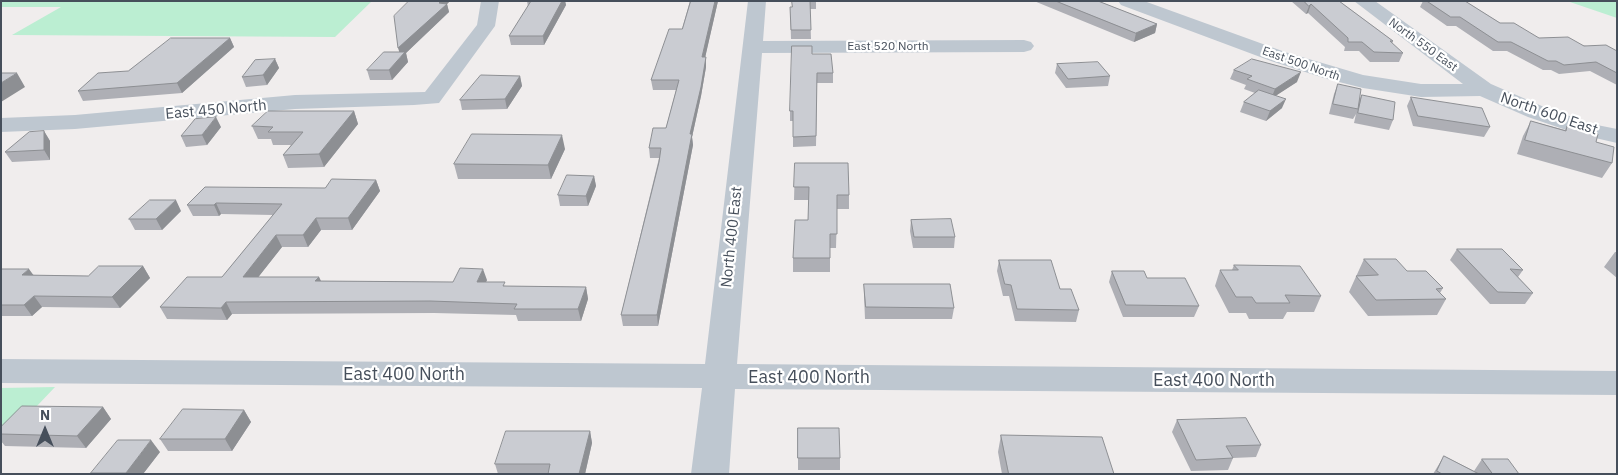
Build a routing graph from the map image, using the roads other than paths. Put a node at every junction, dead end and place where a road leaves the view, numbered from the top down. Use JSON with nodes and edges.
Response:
{"nodes":[{"id":1,"x":490,"y":1,"type":"edge"},
{"id":2,"x":757,"y":1,"type":"edge"},
{"id":3,"x":1127,"y":1,"type":"edge"},
{"id":4,"x":1363,"y":1,"type":"edge"},
{"id":5,"x":1024,"y":46,"type":"dead end"},
{"id":6,"x":753,"y":47,"type":"junction"},
{"id":7,"x":1483,"y":90,"type":"junction"},
{"id":8,"x":1,"y":125,"type":"edge"},
{"id":9,"x":1617,"y":136,"type":"edge"},
{"id":10,"x":1,"y":371,"type":"edge"},
{"id":11,"x":718,"y":378,"type":"junction"},
{"id":12,"x":1617,"y":383,"type":"edge"},
{"id":13,"x":710,"y":474,"type":"edge"}],
"edges":[{"from":1,"to":8,"type":"street","name":"East 450 North"},
{"from":2,"to":6,"type":"street","name":"North 400 East"},
{"from":3,"to":7,"type":"street","name":"East 500 North"},
{"from":4,"to":7,"type":"street","name":"North 550 East"},
{"from":5,"to":6,"type":"street","name":"East 520 North"},
{"from":6,"to":11,"type":"street","name":"North 400 East"},
{"from":7,"to":9,"type":"street","name":"North 600 East"},
{"from":10,"to":11,"type":"street","name":"East 400 North"},
{"from":11,"to":12,"type":"street","name":"East 400 North"},
{"from":11,"to":13,"type":"street","name":"North 400 East"}]}
